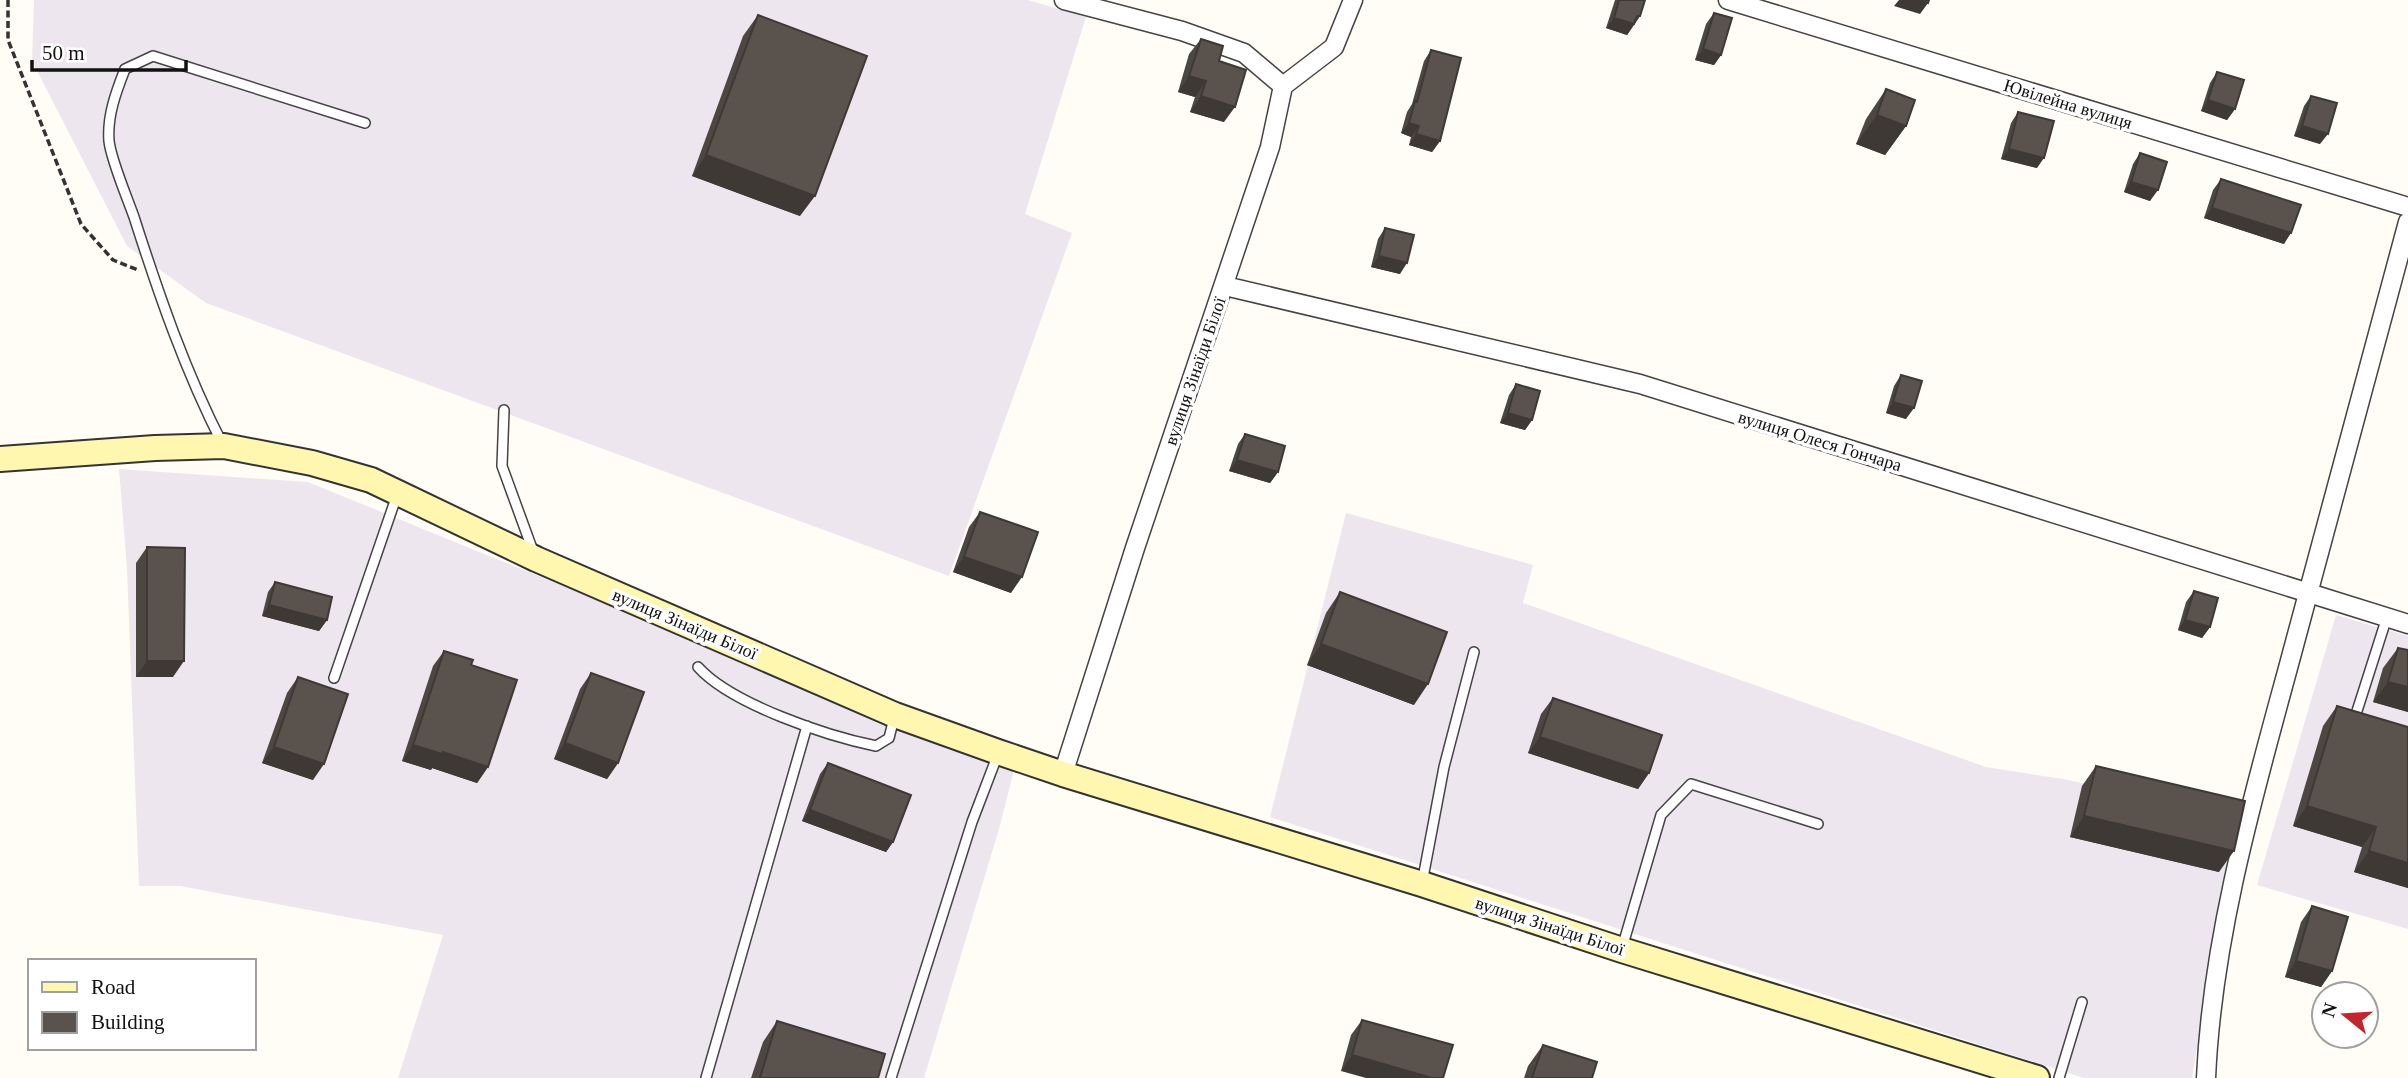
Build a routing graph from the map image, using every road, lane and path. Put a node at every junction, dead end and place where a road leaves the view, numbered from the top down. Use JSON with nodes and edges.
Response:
{"nodes":[{"id":1,"x":8,"y":0,"type":"edge"},
{"id":2,"x":1064,"y":0,"type":"edge"},
{"id":3,"x":1353,"y":0,"type":"edge"},
{"id":4,"x":1728,"y":0,"type":"edge"},
{"id":5,"x":1283,"y":86,"type":"junction"},
{"id":6,"x":365,"y":123,"type":"dead end"},
{"id":7,"x":2408,"y":207,"type":"edge"},
{"id":8,"x":2408,"y":222,"type":"edge"},
{"id":9,"x":152,"y":276,"type":"junction"},
{"id":10,"x":1225,"y":286,"type":"junction"},
{"id":11,"x":503,"y":410,"type":"dead end"},
{"id":12,"x":224,"y":446,"type":"junction"},
{"id":13,"x":0,"y":459,"type":"edge"},
{"id":14,"x":397,"y":493,"type":"junction"},
{"id":15,"x":536,"y":559,"type":"junction"},
{"id":16,"x":2308,"y":594,"type":"junction"},
{"id":17,"x":2387,"y":617,"type":"junction"},
{"id":18,"x":2408,"y":624,"type":"edge"},
{"id":19,"x":1474,"y":652,"type":"dead end"},
{"id":20,"x":698,"y":667,"type":"dead end"},
{"id":21,"x":334,"y":678,"type":"dead end"},
{"id":22,"x":2357,"y":711,"type":"edge"},
{"id":23,"x":895,"y":715,"type":"junction"},
{"id":24,"x":807,"y":726,"type":"junction"},
{"id":25,"x":998,"y":752,"type":"junction"},
{"id":26,"x":1063,"y":774,"type":"junction"},
{"id":27,"x":1818,"y":824,"type":"dead end"},
{"id":28,"x":1422,"y":884,"type":"junction"},
{"id":29,"x":1622,"y":950,"type":"junction"},
{"id":30,"x":2082,"y":1002,"type":"dead end"},
{"id":31,"x":706,"y":1078,"type":"edge"},
{"id":32,"x":891,"y":1078,"type":"edge"},
{"id":33,"x":2037,"y":1078,"type":"edge"},
{"id":34,"x":2059,"y":1078,"type":"edge"},
{"id":35,"x":2207,"y":1078,"type":"edge"}],
"edges":[{"from":1,"to":9,"type":"path"},
{"from":2,"to":5,"type":"street"},
{"from":3,"to":5,"type":"street"},
{"from":4,"to":7,"type":"street","name":"Ювілейна вулиця"},
{"from":5,"to":10,"type":"street","name":"вулиця Зінаїди Білої"},
{"from":6,"to":9,"type":"lane"},
{"from":8,"to":16,"type":"street"},
{"from":9,"to":12,"type":"lane"},
{"from":10,"to":16,"type":"street","name":"вулиця Олеся Гончара"},
{"from":10,"to":26,"type":"street","name":"вулиця Зінаїди Білої"},
{"from":11,"to":15,"type":"lane"},
{"from":12,"to":13,"type":"street","name":"вулиця Зінаїди Білої"},
{"from":12,"to":14,"type":"street","name":"вулиця Зінаїди Білої"},
{"from":14,"to":15,"type":"street","name":"вулиця Зінаїди Білої"},
{"from":14,"to":21,"type":"lane"},
{"from":15,"to":23,"type":"street","name":"вулиця Зінаїди Білої"},
{"from":16,"to":17,"type":"street","name":"вулиця Олеся Гончара"},
{"from":16,"to":35,"type":"street"},
{"from":17,"to":18,"type":"street","name":"вулиця Олеся Гончара"},
{"from":17,"to":22,"type":"lane"},
{"from":19,"to":28,"type":"lane"},
{"from":20,"to":24,"type":"lane"},
{"from":23,"to":24,"type":"lane"},
{"from":23,"to":25,"type":"street","name":"вулиця Зінаїди Білої"},
{"from":24,"to":31,"type":"lane"},
{"from":25,"to":26,"type":"street","name":"вулиця Зінаїди Білої"},
{"from":25,"to":32,"type":"lane"},
{"from":26,"to":28,"type":"street","name":"вулиця Зінаїди Білої"},
{"from":27,"to":29,"type":"lane"},
{"from":28,"to":29,"type":"street","name":"вулиця Зінаїди Білої"},
{"from":29,"to":33,"type":"street","name":"вулиця Зінаїди Білої"},
{"from":30,"to":34,"type":"lane"}]}
